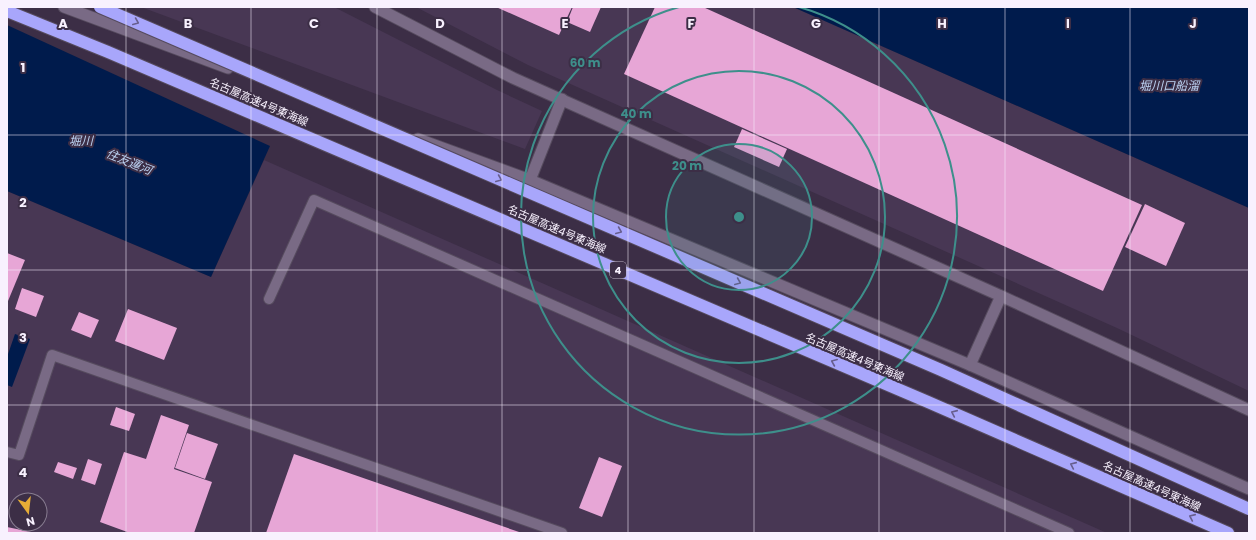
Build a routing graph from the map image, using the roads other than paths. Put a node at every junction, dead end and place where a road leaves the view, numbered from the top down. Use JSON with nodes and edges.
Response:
{"nodes":[{"id":1,"x":64,"y":7,"type":"edge"},
{"id":2,"x":100,"y":7,"type":"edge"},
{"id":3,"x":375,"y":7,"type":"edge"},
{"id":4,"x":7,"y":11,"type":"edge"},
{"id":5,"x":562,"y":99,"type":"junction"},
{"id":6,"x":530,"y":180,"type":"junction"},
{"id":7,"x":1001,"y":296,"type":"junction"},
{"id":8,"x":269,"y":299,"type":"dead end"},
{"id":9,"x":970,"y":365,"type":"junction"},
{"id":10,"x":1249,"y":410,"type":"edge"},
{"id":11,"x":7,"y":452,"type":"edge"},
{"id":12,"x":1249,"y":489,"type":"edge"},
{"id":13,"x":1249,"y":509,"type":"edge"},
{"id":14,"x":562,"y":533,"type":"edge"},
{"id":15,"x":1069,"y":533,"type":"edge"},
{"id":16,"x":1228,"y":533,"type":"edge"}],
"edges":[{"from":1,"to":6,"type":"street"},
{"from":2,"to":13,"type":"highway","name":"名古屋高速4号東海線","one_way":true,"bridge":true},
{"from":3,"to":5,"type":"street"},
{"from":16,"to":4,"type":"highway","name":"名古屋高速4号東海線","number":"4","one_way":true},
{"from":5,"to":6,"type":"street"},
{"from":5,"to":7,"type":"street"},
{"from":6,"to":9,"type":"street"},
{"from":7,"to":9,"type":"street"},
{"from":7,"to":10,"type":"street"},
{"from":8,"to":15,"type":"lane"},
{"from":9,"to":12,"type":"street"},
{"from":11,"to":14,"type":"lane"}]}
